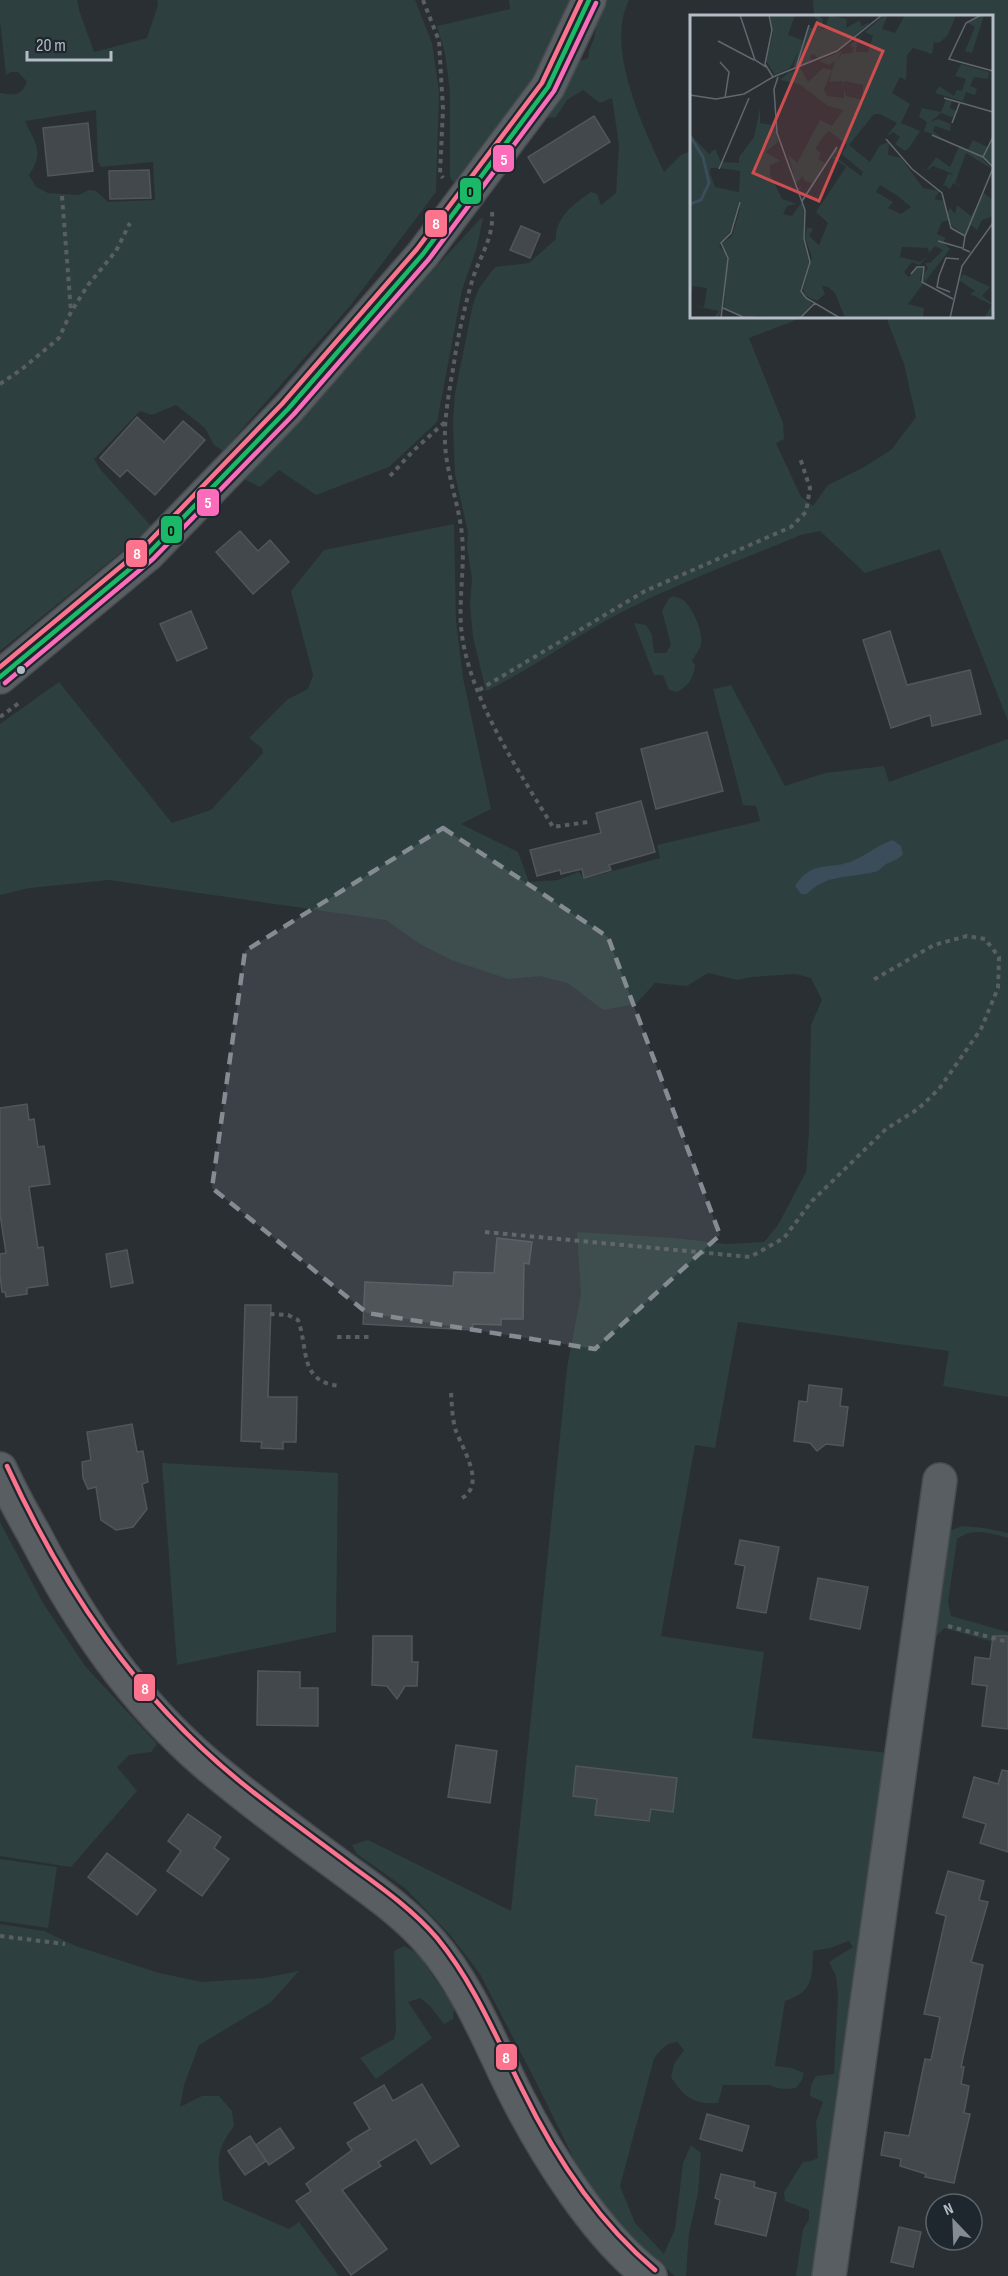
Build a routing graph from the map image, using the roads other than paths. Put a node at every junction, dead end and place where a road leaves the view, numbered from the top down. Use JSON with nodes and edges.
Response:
{"nodes":[{"id":1,"x":589,"y":0,"type":"edge"},
{"id":2,"x":0,"y":677,"type":"edge"},
{"id":3,"x":0,"y":1469,"type":"edge"},
{"id":4,"x":940,"y":1480,"type":"dead end"},
{"id":5,"x":650,"y":2276,"type":"edge"},
{"id":6,"x":829,"y":2276,"type":"edge"}],
"edges":[{"from":1,"to":2,"type":"street"},
{"from":3,"to":5,"type":"street"},
{"from":4,"to":6,"type":"street"}]}
